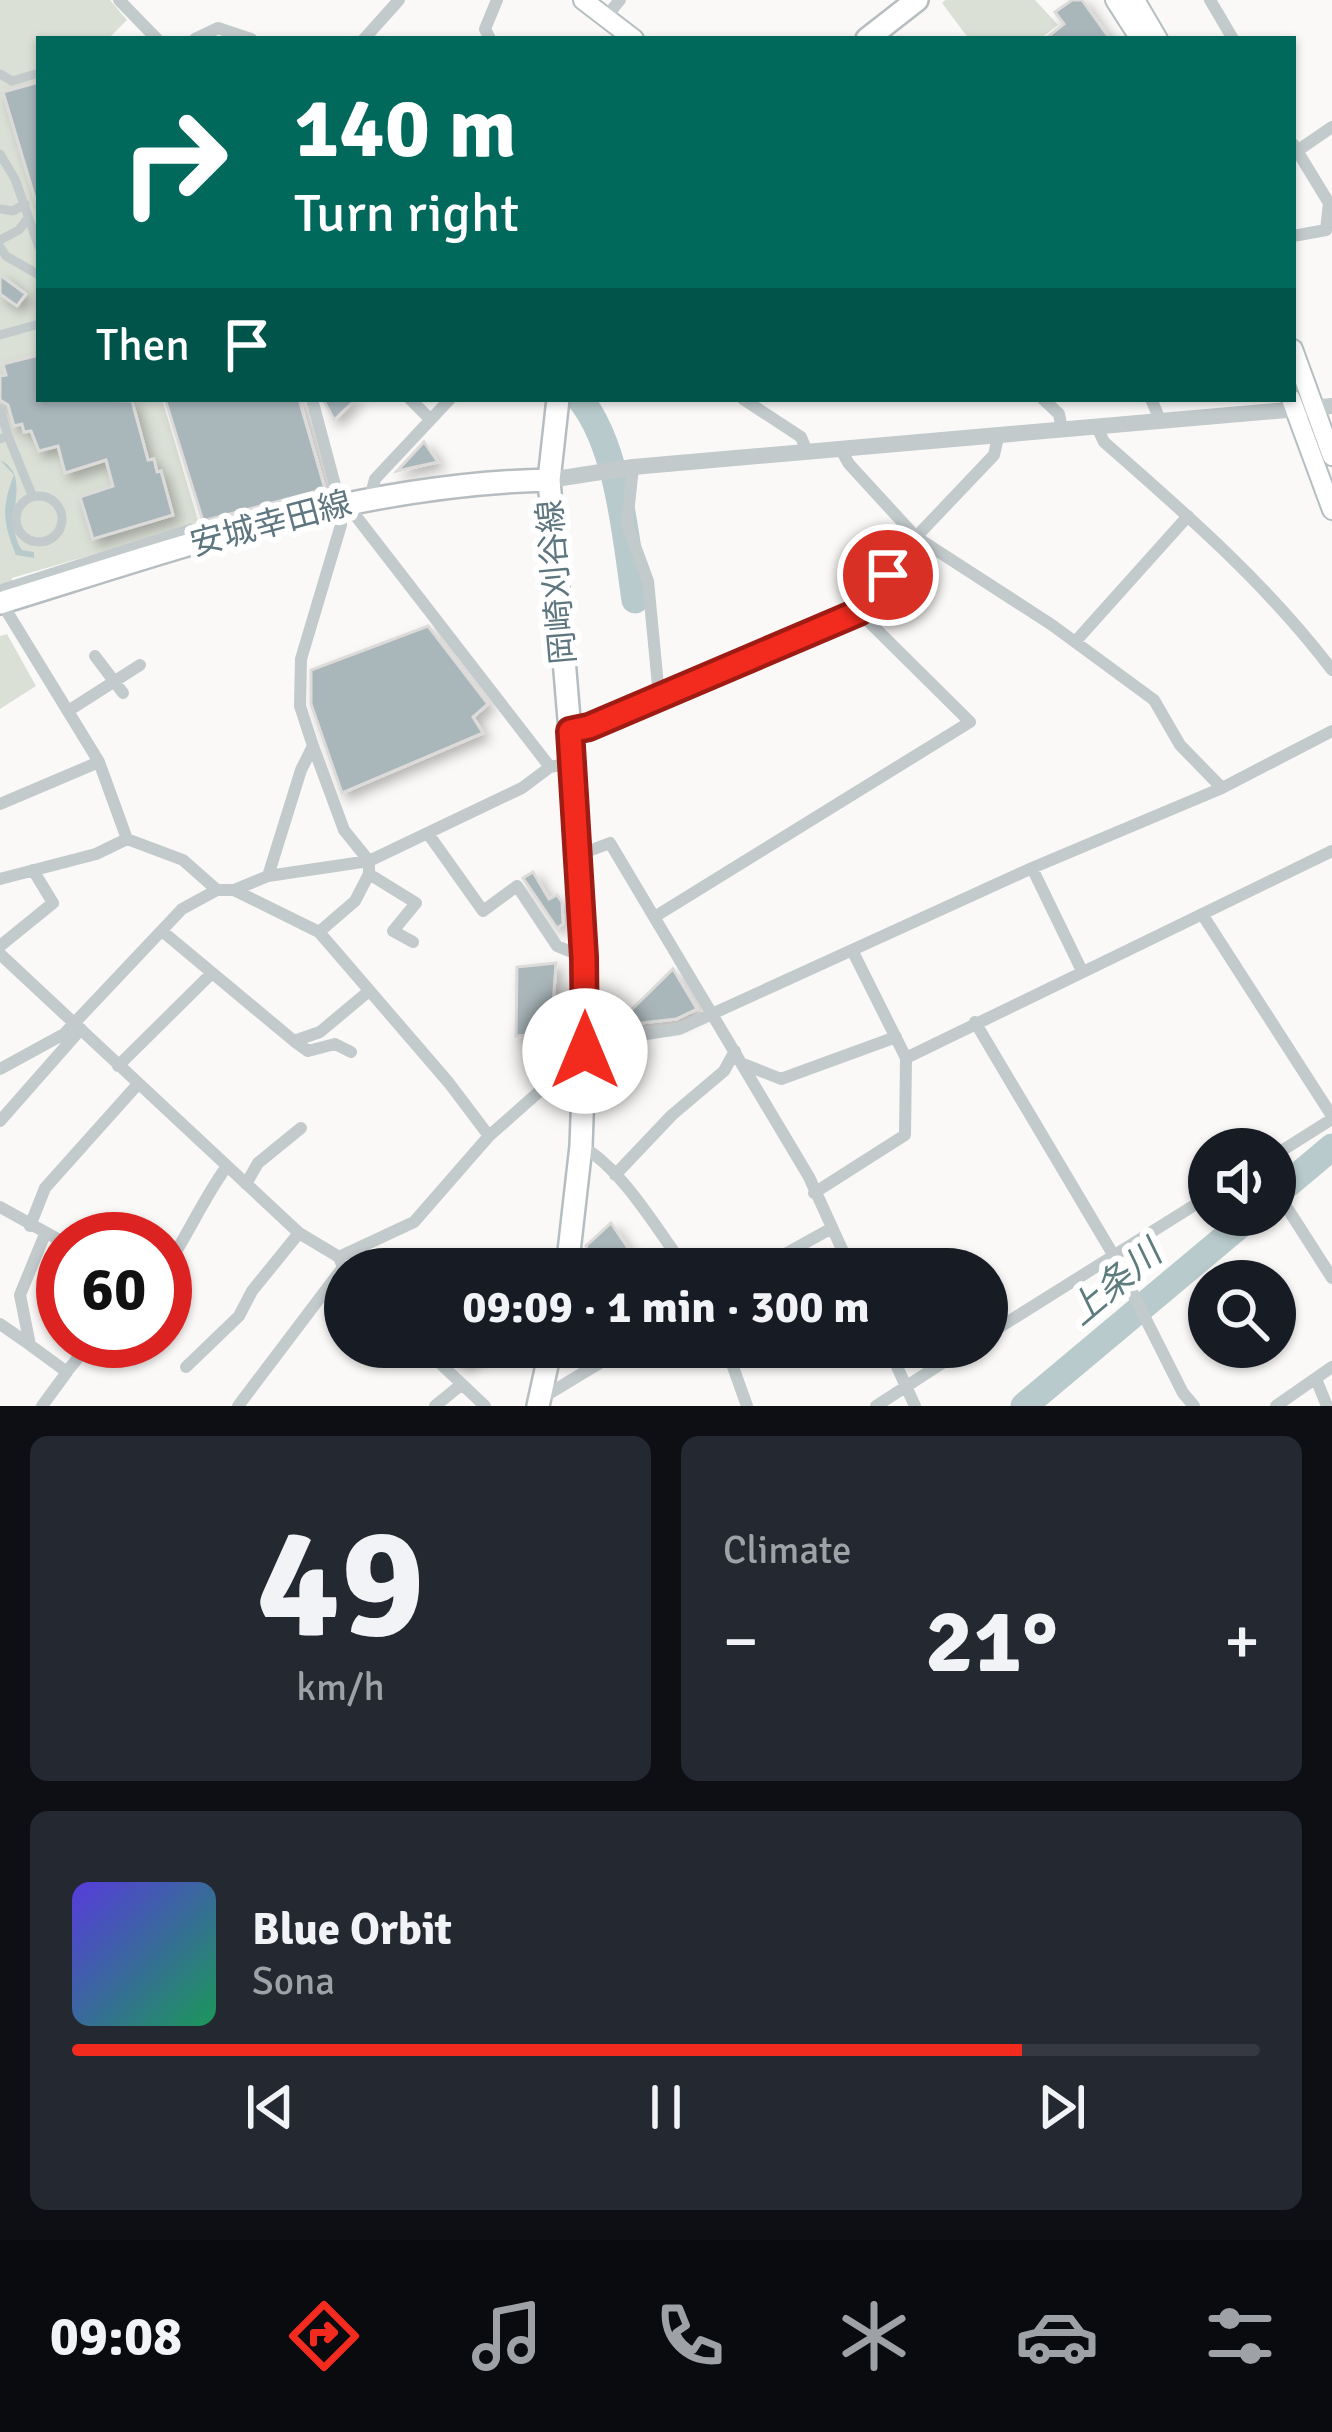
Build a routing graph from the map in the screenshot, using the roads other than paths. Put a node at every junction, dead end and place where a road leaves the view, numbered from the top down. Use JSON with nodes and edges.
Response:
{"nodes":[{"id":1,"x":119,"y":0,"type":"edge"},
{"id":2,"x":398,"y":0,"type":"edge"},
{"id":3,"x":497,"y":0,"type":"edge"},
{"id":4,"x":583,"y":0,"type":"edge"},
{"id":5,"x":620,"y":0,"type":"edge"},
{"id":6,"x":917,"y":0,"type":"edge"},
{"id":7,"x":1114,"y":0,"type":"edge"},
{"id":8,"x":1135,"y":0,"type":"edge"},
{"id":9,"x":1210,"y":0,"type":"edge"},
{"id":10,"x":605,"y":18,"type":"junction"},
{"id":11,"x":154,"y":36,"type":"edge"},
{"id":12,"x":201,"y":36,"type":"edge"},
{"id":13,"x":242,"y":36,"type":"edge"},
{"id":14,"x":367,"y":36,"type":"edge"},
{"id":15,"x":488,"y":36,"type":"edge"},
{"id":16,"x":630,"y":36,"type":"edge"},
{"id":17,"x":876,"y":36,"type":"edge"},
{"id":18,"x":1138,"y":36,"type":"edge"},
{"id":19,"x":1156,"y":36,"type":"edge"},
{"id":20,"x":1231,"y":36,"type":"edge"},
{"id":21,"x":0,"y":74,"type":"edge"},
{"id":22,"x":36,"y":74,"type":"edge"},
{"id":23,"x":12,"y":81,"type":"junction"},
{"id":24,"x":0,"y":87,"type":"edge"},
{"id":25,"x":1332,"y":127,"type":"edge"},
{"id":26,"x":1296,"y":146,"type":"edge"},
{"id":27,"x":1296,"y":149,"type":"edge"},
{"id":28,"x":0,"y":154,"type":"edge"},
{"id":29,"x":25,"y":204,"type":"junction"},
{"id":30,"x":0,"y":209,"type":"edge"},
{"id":31,"x":28,"y":218,"type":"junction"},
{"id":32,"x":1296,"y":235,"type":"edge"},
{"id":33,"x":36,"y":239,"type":"edge"},
{"id":34,"x":0,"y":243,"type":"edge"},
{"id":35,"x":36,"y":273,"type":"edge"},
{"id":36,"x":36,"y":325,"type":"edge"},
{"id":37,"x":0,"y":335,"type":"edge"},
{"id":38,"x":1296,"y":360,"type":"edge"},
{"id":39,"x":313,"y":402,"type":"edge"},
{"id":40,"x":413,"y":402,"type":"edge"},
{"id":41,"x":447,"y":402,"type":"edge"},
{"id":42,"x":559,"y":402,"type":"edge"},
{"id":43,"x":748,"y":402,"type":"edge"},
{"id":44,"x":1046,"y":402,"type":"edge"},
{"id":45,"x":1152,"y":402,"type":"edge"},
{"id":46,"x":1309,"y":406,"type":"edge"},
{"id":47,"x":0,"y":409,"type":"edge"},
{"id":48,"x":430,"y":419,"type":"junction"},
{"id":49,"x":1161,"y":422,"type":"junction"},
{"id":50,"x":1097,"y":427,"type":"junction"},
{"id":51,"x":1062,"y":429,"type":"junction"},
{"id":52,"x":998,"y":436,"type":"junction"},
{"id":53,"x":4,"y":437,"type":"edge"},
{"id":54,"x":842,"y":450,"type":"junction"},
{"id":55,"x":807,"y":452,"type":"junction"},
{"id":56,"x":1332,"y":456,"type":"edge"},
{"id":57,"x":632,"y":467,"type":"junction"},
{"id":58,"x":549,"y":480,"type":"junction"},
{"id":59,"x":32,"y":495,"type":"junction"},
{"id":60,"x":370,"y":498,"type":"junction"},
{"id":61,"x":340,"y":504,"type":"junction"},
{"id":62,"x":1332,"y":510,"type":"edge"},
{"id":63,"x":1188,"y":516,"type":"junction"},
{"id":64,"x":191,"y":528,"type":"dead end"},
{"id":65,"x":916,"y":537,"type":"junction"},
{"id":66,"x":48,"y":541,"type":"junction"},
{"id":67,"x":54,"y":569,"type":"junction"},
{"id":68,"x":0,"y":589,"type":"edge"},
{"id":69,"x":0,"y":603,"type":"edge"},
{"id":70,"x":859,"y":612,"type":"junction"},
{"id":71,"x":1075,"y":642,"type":"junction"},
{"id":72,"x":95,"y":656,"type":"dead end"},
{"id":73,"x":140,"y":665,"type":"dead end"},
{"id":74,"x":1332,"y":670,"type":"edge"},
{"id":75,"x":119,"y":687,"type":"junction"},
{"id":76,"x":659,"y":696,"type":"junction"},
{"id":77,"x":68,"y":711,"type":"junction"},
{"id":78,"x":570,"y":731,"type":"junction"},
{"id":79,"x":1332,"y":731,"type":"edge"},
{"id":80,"x":313,"y":746,"type":"junction"},
{"id":81,"x":99,"y":762,"type":"junction"},
{"id":82,"x":561,"y":765,"type":"junction"},
{"id":83,"x":1222,"y":788,"type":"junction"},
{"id":84,"x":0,"y":804,"type":"edge"},
{"id":85,"x":430,"y":835,"type":"junction"},
{"id":86,"x":127,"y":839,"type":"junction"},
{"id":87,"x":1332,"y":852,"type":"edge"},
{"id":88,"x":578,"y":855,"type":"junction"},
{"id":89,"x":369,"y":868,"type":"junction"},
{"id":90,"x":1032,"y":868,"type":"junction"},
{"id":91,"x":33,"y":870,"type":"junction"},
{"id":92,"x":268,"y":876,"type":"junction"},
{"id":93,"x":0,"y":878,"type":"edge"},
{"id":94,"x":217,"y":890,"type":"junction"},
{"id":95,"x":234,"y":890,"type":"junction"},
{"id":96,"x":1202,"y":914,"type":"junction"},
{"id":97,"x":656,"y":916,"type":"junction"},
{"id":98,"x":162,"y":931,"type":"junction"},
{"id":99,"x":319,"y":932,"type":"junction"},
{"id":100,"x":412,"y":942,"type":"dead end"},
{"id":101,"x":0,"y":950,"type":"edge"},
{"id":102,"x":853,"y":952,"type":"junction"},
{"id":103,"x":584,"y":957,"type":"junction"},
{"id":104,"x":1082,"y":971,"type":"junction"},
{"id":105,"x":212,"y":973,"type":"junction"},
{"id":106,"x":369,"y":991,"type":"junction"},
{"id":107,"x":713,"y":1015,"type":"junction"},
{"id":108,"x":975,"y":1022,"type":"junction"},
{"id":109,"x":78,"y":1026,"type":"junction"},
{"id":110,"x":896,"y":1037,"type":"junction"},
{"id":111,"x":294,"y":1041,"type":"junction"},
{"id":112,"x":585,"y":1051,"type":"junction"},
{"id":113,"x":734,"y":1051,"type":"junction"},
{"id":114,"x":351,"y":1052,"type":"dead end"},
{"id":115,"x":906,"y":1058,"type":"junction"},
{"id":116,"x":743,"y":1064,"type":"junction"},
{"id":117,"x":118,"y":1066,"type":"junction"},
{"id":118,"x":0,"y":1069,"type":"edge"},
{"id":119,"x":138,"y":1084,"type":"junction"},
{"id":120,"x":1332,"y":1117,"type":"edge"},
{"id":121,"x":0,"y":1121,"type":"edge"},
{"id":122,"x":301,"y":1128,"type":"dead end"},
{"id":123,"x":489,"y":1136,"type":"junction"},
{"id":124,"x":1296,"y":1141,"type":"edge"},
{"id":125,"x":581,"y":1146,"type":"junction"},
{"id":126,"x":227,"y":1166,"type":"junction"},
{"id":127,"x":615,"y":1175,"type":"junction"},
{"id":128,"x":246,"y":1184,"type":"junction"},
{"id":129,"x":814,"y":1192,"type":"junction"},
{"id":130,"x":0,"y":1207,"type":"edge"},
{"id":131,"x":1188,"y":1209,"type":"edge"},
{"id":132,"x":1296,"y":1222,"type":"edge"},
{"id":133,"x":31,"y":1226,"type":"junction"},
{"id":134,"x":832,"y":1228,"type":"junction"},
{"id":135,"x":36,"y":1229,"type":"edge"},
{"id":136,"x":192,"y":1229,"type":"edge"},
{"id":137,"x":298,"y":1233,"type":"junction"},
{"id":138,"x":372,"y":1248,"type":"edge"},
{"id":139,"x":569,"y":1248,"type":"edge"},
{"id":140,"x":670,"y":1248,"type":"edge"},
{"id":141,"x":796,"y":1248,"type":"edge"},
{"id":142,"x":841,"y":1248,"type":"edge"},
{"id":143,"x":324,"y":1253,"type":"edge"},
{"id":144,"x":36,"y":1256,"type":"edge"},
{"id":145,"x":1114,"y":1256,"type":"junction"},
{"id":146,"x":1332,"y":1278,"type":"edge"},
{"id":147,"x":324,"y":1291,"type":"edge"},
{"id":148,"x":1008,"y":1322,"type":"edge"},
{"id":149,"x":0,"y":1324,"type":"edge"},
{"id":150,"x":30,"y":1345,"type":"junction"},
{"id":151,"x":192,"y":1361,"type":"edge"},
{"id":152,"x":1332,"y":1367,"type":"edge"},
{"id":153,"x":70,"y":1368,"type":"edge"},
{"id":154,"x":445,"y":1368,"type":"edge"},
{"id":155,"x":546,"y":1368,"type":"edge"},
{"id":156,"x":593,"y":1368,"type":"edge"},
{"id":157,"x":733,"y":1368,"type":"edge"},
{"id":158,"x":898,"y":1368,"type":"edge"},
{"id":159,"x":936,"y":1368,"type":"edge"},
{"id":160,"x":64,"y":1375,"type":"junction"},
{"id":161,"x":1316,"y":1378,"type":"junction"},
{"id":162,"x":461,"y":1384,"type":"junction"},
{"id":163,"x":907,"y":1387,"type":"junction"},
{"id":164,"x":539,"y":1403,"type":"edge"},
{"id":165,"x":42,"y":1406,"type":"edge"},
{"id":166,"x":238,"y":1406,"type":"edge"},
{"id":167,"x":435,"y":1406,"type":"edge"},
{"id":168,"x":484,"y":1406,"type":"edge"},
{"id":169,"x":747,"y":1406,"type":"edge"},
{"id":170,"x":876,"y":1406,"type":"edge"},
{"id":171,"x":915,"y":1406,"type":"edge"},
{"id":172,"x":1194,"y":1406,"type":"edge"},
{"id":173,"x":1276,"y":1406,"type":"edge"},
{"id":174,"x":1327,"y":1406,"type":"edge"}],
"edges":[{"from":1,"to":11,"type":"street"},
{"from":2,"to":14,"type":"street"},
{"from":3,"to":15,"type":"street"},
{"from":4,"to":10,"type":"main road"},
{"from":5,"to":10,"type":"street"},
{"from":6,"to":17,"type":"main road"},
{"from":7,"to":18,"type":"main road"},
{"from":8,"to":19,"type":"main road"},
{"from":9,"to":20,"type":"street"},
{"from":10,"to":16,"type":"main road"},
{"from":12,"to":13,"type":"street"},
{"from":21,"to":23,"type":"street"},
{"from":22,"to":23,"type":"street"},
{"from":23,"to":24,"type":"street"},
{"from":25,"to":26,"type":"street"},
{"from":27,"to":32,"type":"street"},
{"from":28,"to":29,"type":"street"},
{"from":29,"to":30,"type":"street"},
{"from":29,"to":31,"type":"street"},
{"from":31,"to":33,"type":"street"},
{"from":31,"to":34,"type":"street"},
{"from":34,"to":35,"type":"street"},
{"from":36,"to":37,"type":"street"},
{"from":38,"to":46,"type":"main road"},
{"from":39,"to":61,"type":"street"},
{"from":40,"to":48,"type":"street"},
{"from":41,"to":48,"type":"street"},
{"from":42,"to":58,"type":"main road","name":"岡崎刈谷線"},
{"from":43,"to":55,"type":"street"},
{"from":44,"to":51,"type":"street"},
{"from":45,"to":49,"type":"street"},
{"from":46,"to":49,"type":"street"},
{"from":46,"to":56,"type":"main road"},
{"from":46,"to":62,"type":"main road"},
{"from":47,"to":53,"type":"street"},
{"from":48,"to":60,"type":"street"},
{"from":49,"to":50,"type":"street"},
{"from":50,"to":51,"type":"street"},
{"from":50,"to":63,"type":"street"},
{"from":51,"to":52,"type":"street"},
{"from":52,"to":54,"type":"street"},
{"from":52,"to":65,"type":"street"},
{"from":53,"to":59,"type":"street"},
{"from":54,"to":55,"type":"street"},
{"from":54,"to":65,"type":"street"},
{"from":55,"to":57,"type":"street"},
{"from":57,"to":58,"type":"street"},
{"from":57,"to":76,"type":"street"},
{"from":58,"to":60,"type":"main road","name":"安城幸田線"},
{"from":58,"to":78,"type":"main road","name":"岡崎刈谷線"},
{"from":59,"to":66,"type":"street"},
{"from":59,"to":66,"type":"street"},
{"from":60,"to":61,"type":"main road","name":"安城幸田線"},
{"from":61,"to":69,"type":"main road","name":"安城幸田線"},
{"from":61,"to":80,"type":"street"},
{"from":61,"to":82,"type":"street"},
{"from":63,"to":71,"type":"street"},
{"from":63,"to":74,"type":"street"},
{"from":64,"to":67,"type":"street"},
{"from":65,"to":70,"type":"street"},
{"from":65,"to":71,"type":"street"},
{"from":66,"to":67,"type":"street"},
{"from":67,"to":68,"type":"street"},
{"from":69,"to":77,"type":"street"},
{"from":70,"to":76,"type":"street"},
{"from":70,"to":97,"type":"street"},
{"from":71,"to":83,"type":"street"},
{"from":72,"to":75,"type":"street"},
{"from":73,"to":75,"type":"street"},
{"from":75,"to":77,"type":"street"},
{"from":76,"to":78,"type":"street"},
{"from":77,"to":81,"type":"street"},
{"from":78,"to":82,"type":"main road","name":"岡崎刈谷線"},
{"from":79,"to":83,"type":"street"},
{"from":80,"to":89,"type":"street"},
{"from":80,"to":92,"type":"street"},
{"from":81,"to":84,"type":"street"},
{"from":81,"to":86,"type":"street"},
{"from":82,"to":85,"type":"street"},
{"from":82,"to":88,"type":"main road","name":"岡崎刈谷線"},
{"from":83,"to":90,"type":"street"},
{"from":85,"to":89,"type":"street"},
{"from":85,"to":103,"type":"street"},
{"from":86,"to":91,"type":"street"},
{"from":86,"to":94,"type":"street"},
{"from":87,"to":96,"type":"street"},
{"from":88,"to":97,"type":"street"},
{"from":88,"to":103,"type":"main road","name":"岡崎刈谷線"},
{"from":89,"to":92,"type":"street"},
{"from":89,"to":99,"type":"street"},
{"from":89,"to":100,"type":"street"},
{"from":90,"to":102,"type":"street"},
{"from":90,"to":104,"type":"street"},
{"from":91,"to":93,"type":"street"},
{"from":91,"to":101,"type":"street"},
{"from":92,"to":95,"type":"street"},
{"from":94,"to":95,"type":"street"},
{"from":94,"to":98,"type":"street"},
{"from":95,"to":99,"type":"street"},
{"from":96,"to":104,"type":"street"},
{"from":96,"to":120,"type":"street"},
{"from":97,"to":107,"type":"street"},
{"from":98,"to":105,"type":"street"},
{"from":98,"to":109,"type":"street"},
{"from":99,"to":106,"type":"street"},
{"from":101,"to":109,"type":"street"},
{"from":102,"to":107,"type":"street"},
{"from":102,"to":110,"type":"street"},
{"from":103,"to":112,"type":"main road","name":"岡崎刈谷線"},
{"from":104,"to":108,"type":"street"},
{"from":105,"to":111,"type":"street"},
{"from":105,"to":117,"type":"street"},
{"from":106,"to":111,"type":"street"},
{"from":106,"to":123,"type":"street"},
{"from":107,"to":112,"type":"street"},
{"from":107,"to":113,"type":"street"},
{"from":108,"to":115,"type":"street"},
{"from":108,"to":145,"type":"street"},
{"from":109,"to":117,"type":"street"},
{"from":109,"to":118,"type":"street"},
{"from":109,"to":121,"type":"street"},
{"from":110,"to":115,"type":"street"},
{"from":110,"to":116,"type":"street"},
{"from":111,"to":114,"type":"street"},
{"from":112,"to":123,"type":"street"},
{"from":112,"to":125,"type":"main road","name":"岡崎刈谷線"},
{"from":113,"to":116,"type":"street"},
{"from":113,"to":127,"type":"street"},
{"from":115,"to":129,"type":"street"},
{"from":116,"to":129,"type":"street"},
{"from":117,"to":119,"type":"street"},
{"from":119,"to":126,"type":"street"},
{"from":119,"to":133,"type":"street"},
{"from":120,"to":124,"type":"street"},
{"from":122,"to":128,"type":"street"},
{"from":123,"to":138,"type":"street"},
{"from":125,"to":127,"type":"street"},
{"from":125,"to":139,"type":"main road","name":"岡崎刈谷線"},
{"from":126,"to":128,"type":"street"},
{"from":126,"to":136,"type":"street"},
{"from":127,"to":140,"type":"street"},
{"from":128,"to":137,"type":"street"},
{"from":129,"to":134,"type":"street"},
{"from":130,"to":133,"type":"street"},
{"from":131,"to":145,"type":"street"},
{"from":132,"to":146,"type":"street"},
{"from":133,"to":135,"type":"street"},
{"from":134,"to":141,"type":"street"},
{"from":134,"to":142,"type":"street"},
{"from":137,"to":143,"type":"street"},
{"from":137,"to":151,"type":"street"},
{"from":144,"to":150,"type":"street"},
{"from":145,"to":148,"type":"street"},
{"from":145,"to":172,"type":"street"},
{"from":147,"to":166,"type":"street"},
{"from":149,"to":150,"type":"street"},
{"from":150,"to":160,"type":"street"},
{"from":152,"to":161,"type":"street"},
{"from":153,"to":160,"type":"street"},
{"from":154,"to":162,"type":"street"},
{"from":155,"to":164,"type":"main road"},
{"from":156,"to":164,"type":"street"},
{"from":157,"to":169,"type":"street"},
{"from":158,"to":163,"type":"street"},
{"from":159,"to":163,"type":"street"},
{"from":160,"to":165,"type":"street"},
{"from":161,"to":173,"type":"street"},
{"from":161,"to":174,"type":"street"},
{"from":162,"to":167,"type":"street"},
{"from":162,"to":168,"type":"street"},
{"from":163,"to":170,"type":"street"},
{"from":163,"to":171,"type":"street"}]}
